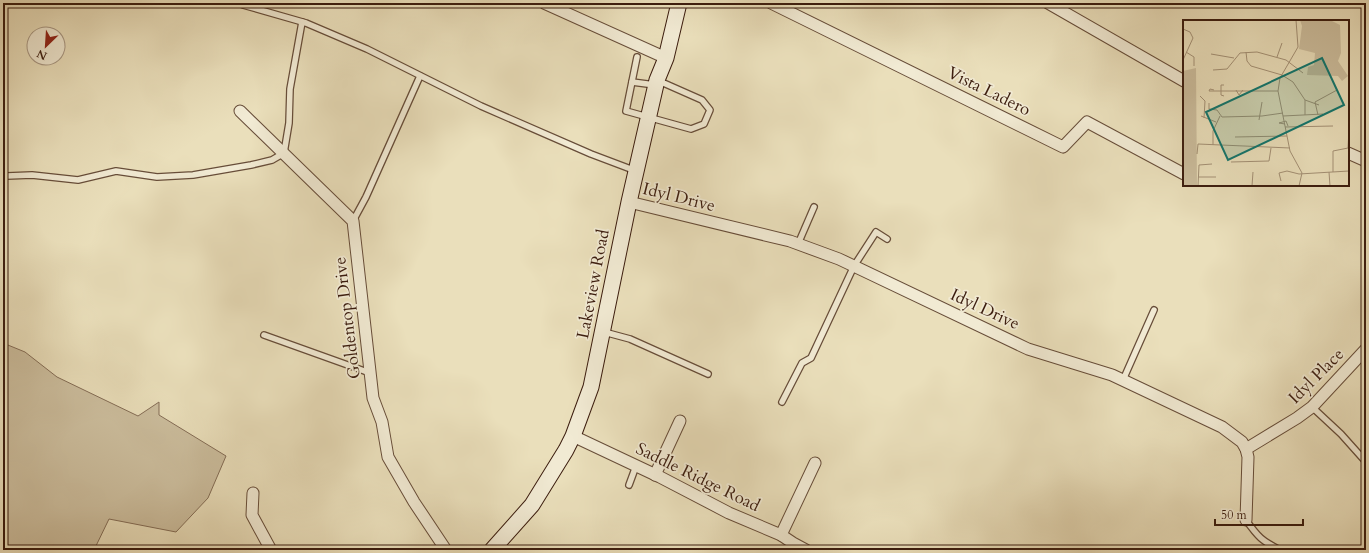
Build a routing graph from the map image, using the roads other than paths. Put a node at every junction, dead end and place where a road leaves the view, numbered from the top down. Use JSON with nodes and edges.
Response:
{"nodes":[{"id":1,"x":544,"y":3,"type":"edge"},
{"id":2,"x":679,"y":3,"type":"edge"},
{"id":3,"x":771,"y":3,"type":"edge"},
{"id":4,"x":1048,"y":3,"type":"edge"},
{"id":5,"x":243,"y":5,"type":"dead end"},
{"id":6,"x":302,"y":22,"type":"junction"},
{"id":7,"x":637,"y":57,"type":"dead end"},
{"id":8,"x":666,"y":58,"type":"junction"},
{"id":9,"x":420,"y":76,"type":"junction"},
{"id":10,"x":1183,"y":80,"type":"edge"},
{"id":11,"x":632,"y":82,"type":"junction"},
{"id":12,"x":656,"y":82,"type":"junction"},
{"id":13,"x":240,"y":111,"type":"dead end"},
{"id":14,"x":648,"y":117,"type":"junction"},
{"id":15,"x":284,"y":153,"type":"junction"},
{"id":16,"x":1349,"y":153,"type":"edge"},
{"id":17,"x":1366,"y":161,"type":"edge"},
{"id":18,"x":636,"y":171,"type":"junction"},
{"id":19,"x":1183,"y":173,"type":"edge"},
{"id":20,"x":7,"y":176,"type":"dead end"},
{"id":21,"x":629,"y":202,"type":"junction"},
{"id":22,"x":814,"y":207,"type":"dead end"},
{"id":23,"x":353,"y":221,"type":"junction"},
{"id":24,"x":887,"y":239,"type":"dead end"},
{"id":25,"x":798,"y":244,"type":"junction"},
{"id":26,"x":854,"y":266,"type":"junction"},
{"id":27,"x":1154,"y":310,"type":"dead end"},
{"id":28,"x":603,"y":332,"type":"junction"},
{"id":29,"x":264,"y":335,"type":"dead end"},
{"id":30,"x":1366,"y":349,"type":"edge"},
{"id":31,"x":371,"y":374,"type":"junction"},
{"id":32,"x":708,"y":374,"type":"dead end"},
{"id":33,"x":1123,"y":380,"type":"junction"},
{"id":34,"x":782,"y":402,"type":"dead end"},
{"id":35,"x":1312,"y":407,"type":"junction"},
{"id":36,"x":680,"y":421,"type":"dead end"},
{"id":37,"x":573,"y":436,"type":"junction"},
{"id":38,"x":1246,"y":449,"type":"junction"},
{"id":39,"x":1366,"y":462,"type":"edge"},
{"id":40,"x":815,"y":464,"type":"dead end"},
{"id":41,"x":636,"y":466,"type":"junction"},
{"id":42,"x":655,"y":475,"type":"junction"},
{"id":43,"x":629,"y":485,"type":"dead end"},
{"id":44,"x":253,"y":492,"type":"dead end"},
{"id":45,"x":1246,"y":520,"type":"joint"},
{"id":46,"x":781,"y":535,"type":"junction"},
{"id":47,"x":801,"y":549,"type":"edge"},
{"id":48,"x":271,"y":550,"type":"edge"},
{"id":49,"x":446,"y":550,"type":"edge"},
{"id":50,"x":492,"y":550,"type":"edge"},
{"id":51,"x":1280,"y":550,"type":"edge"}],
"edges":[{"from":1,"to":8,"type":"street"},
{"from":2,"to":8,"type":"street","name":"Lakeview Road"},
{"from":3,"to":19,"type":"street","name":"Vista Ladero"},
{"from":4,"to":10,"type":"street"},
{"from":5,"to":6,"type":"lane"},
{"from":6,"to":9,"type":"lane"},
{"from":6,"to":15,"type":"lane"},
{"from":7,"to":11,"type":"lane"},
{"from":8,"to":12,"type":"street","name":"Lakeview Road"},
{"from":9,"to":18,"type":"lane"},
{"from":9,"to":23,"type":"lane"},
{"from":11,"to":12,"type":"lane"},
{"from":11,"to":14,"type":"lane"},
{"from":12,"to":14,"type":"street","name":"Lakeview Road"},
{"from":12,"to":14,"type":"lane"},
{"from":13,"to":15,"type":"street"},
{"from":14,"to":18,"type":"street","name":"Lakeview Road"},
{"from":15,"to":20,"type":"lane"},
{"from":15,"to":23,"type":"street"},
{"from":16,"to":17,"type":"street"},
{"from":18,"to":21,"type":"street","name":"Lakeview Road"},
{"from":21,"to":25,"type":"street","name":"Idyl Drive"},
{"from":21,"to":28,"type":"street","name":"Lakeview Road"},
{"from":22,"to":25,"type":"lane"},
{"from":23,"to":31,"type":"street","name":"Goldentop Drive"},
{"from":24,"to":26,"type":"lane"},
{"from":25,"to":26,"type":"street","name":"Idyl Drive"},
{"from":26,"to":33,"type":"street","name":"Idyl Drive"},
{"from":26,"to":34,"type":"lane"},
{"from":27,"to":33,"type":"lane"},
{"from":28,"to":32,"type":"lane"},
{"from":28,"to":37,"type":"street","name":"Lakeview Road"},
{"from":29,"to":31,"type":"lane"},
{"from":30,"to":35,"type":"street","name":"Idyl Place"},
{"from":31,"to":49,"type":"street","name":"Goldentop Drive"},
{"from":33,"to":38,"type":"street","name":"Idyl Drive"},
{"from":35,"to":38,"type":"street","name":"Idyl Place"},
{"from":35,"to":39,"type":"lane"},
{"from":36,"to":42,"type":"street"},
{"from":37,"to":41,"type":"street","name":"Saddle Ridge Road"},
{"from":37,"to":50,"type":"street","name":"Lakeview Road"},
{"from":38,"to":45,"type":"street"},
{"from":40,"to":46,"type":"street"},
{"from":41,"to":42,"type":"street","name":"Saddle Ridge Road"},
{"from":41,"to":43,"type":"lane"},
{"from":42,"to":46,"type":"street","name":"Saddle Ridge Road"},
{"from":44,"to":48,"type":"street"},
{"from":45,"to":51,"type":"lane"},
{"from":46,"to":47,"type":"street","name":"Saddle Ridge Road"}]}
